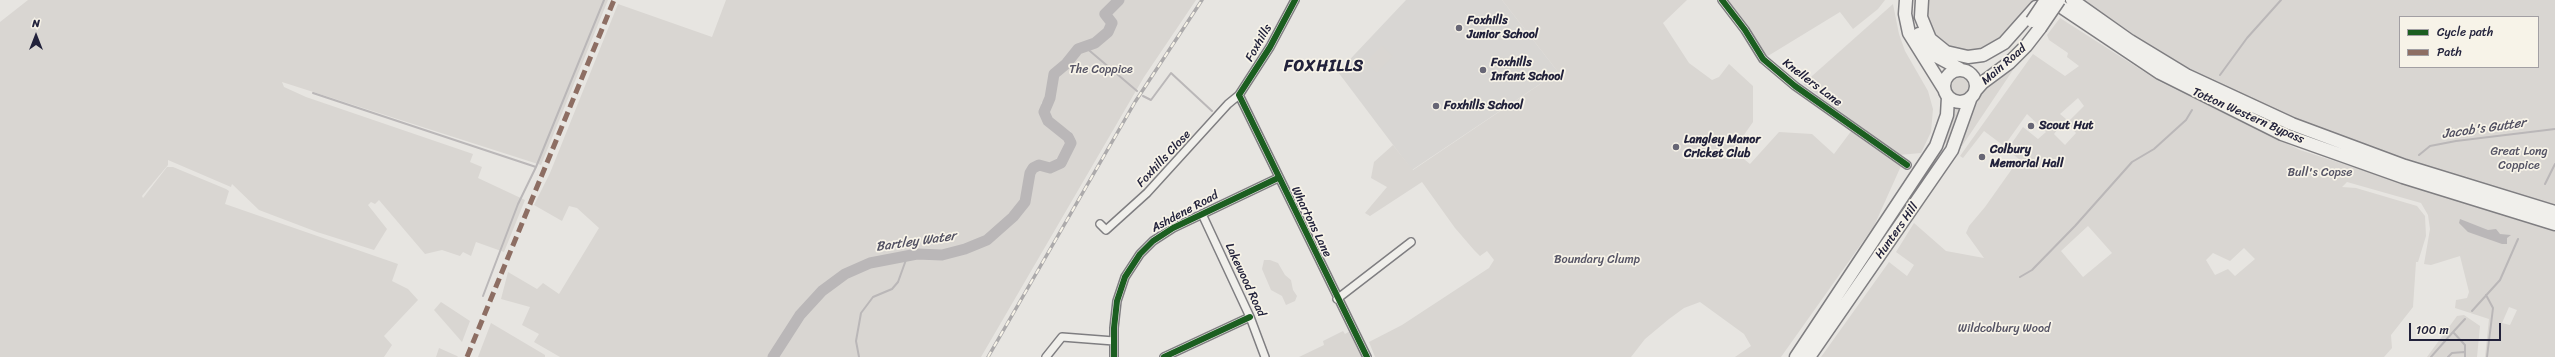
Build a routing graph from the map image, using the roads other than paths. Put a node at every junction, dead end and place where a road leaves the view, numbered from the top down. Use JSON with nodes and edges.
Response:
{"nodes":[{"id":1,"x":1295,"y":0,"type":"edge"},
{"id":2,"x":1722,"y":0,"type":"edge"},
{"id":3,"x":1906,"y":0,"type":"edge"},
{"id":4,"x":1916,"y":0,"type":"edge"},
{"id":5,"x":1922,"y":0,"type":"edge"},
{"id":6,"x":2041,"y":0,"type":"edge"},
{"id":7,"x":2046,"y":0,"type":"edge"},
{"id":8,"x":2051,"y":0,"type":"edge"},
{"id":9,"x":2059,"y":0,"type":"edge"},
{"id":10,"x":2072,"y":0,"type":"edge"},
{"id":11,"x":2033,"y":22,"type":"junction"},
{"id":12,"x":2101,"y":35,"type":"junction"},
{"id":13,"x":1962,"y":69,"type":"junction"},
{"id":14,"x":1946,"y":93,"type":"junction"},
{"id":15,"x":1973,"y":94,"type":"junction"},
{"id":16,"x":1239,"y":95,"type":"junction"},
{"id":17,"x":1907,"y":165,"type":"dead end"},
{"id":18,"x":1278,"y":178,"type":"junction"},
{"id":19,"x":2555,"y":212,"type":"edge"},
{"id":20,"x":1202,"y":214,"type":"junction"},
{"id":21,"x":1100,"y":224,"type":"dead end"},
{"id":22,"x":2555,"y":224,"type":"edge"},
{"id":23,"x":1411,"y":242,"type":"dead end"},
{"id":24,"x":1337,"y":299,"type":"junction"},
{"id":25,"x":1250,"y":317,"type":"junction"},
{"id":26,"x":1114,"y":341,"type":"junction"},
{"id":27,"x":1046,"y":357,"type":"edge"},
{"id":28,"x":1114,"y":357,"type":"edge"},
{"id":29,"x":1164,"y":357,"type":"edge"},
{"id":30,"x":1265,"y":357,"type":"edge"},
{"id":31,"x":1366,"y":357,"type":"edge"},
{"id":32,"x":1796,"y":357,"type":"edge"},
{"id":33,"x":1809,"y":357,"type":"edge"}],
"edges":[{"from":1,"to":16,"type":"street","name":"Foxhills"},
{"from":2,"to":17,"type":"street","name":"Knellers Lane"},
{"from":3,"to":14,"type":"main road"},
{"from":4,"to":13,"type":"main road"},
{"from":5,"to":11,"type":"main road"},
{"from":6,"to":11,"type":"main road"},
{"from":6,"to":12,"type":"main road"},
{"from":7,"to":11,"type":"main road","name":"Main Road","bridge":true},
{"from":8,"to":12,"type":"main road","name":"Totton Western Bypass"},
{"from":9,"to":11,"type":"main road","name":"Main Road","bridge":true},
{"from":10,"to":19,"type":"main road","name":"Totton Western Bypass"},
{"from":11,"to":13,"type":"main road","name":"Main Road"},
{"from":11,"to":15,"type":"main road","name":"Main Road"},
{"from":12,"to":22,"type":"main road","name":"Totton Western Bypass"},
{"from":13,"to":14,"type":"main road"},
{"from":13,"to":15,"type":"main road"},
{"from":14,"to":15,"type":"main road"},
{"from":14,"to":32,"type":"main road","name":"Hunters Hill"},
{"from":15,"to":33,"type":"main road","name":"Hunters Hill"},
{"from":16,"to":18,"type":"street","name":"Whartons Lane"},
{"from":16,"to":21,"type":"street","name":"Foxhills Close"},
{"from":18,"to":20,"type":"street","name":"Ashdene Road"},
{"from":18,"to":24,"type":"street","name":"Whartons Lane"},
{"from":20,"to":25,"type":"street","name":"Lakewood Road"},
{"from":20,"to":26,"type":"street","name":"Ashdene Road"},
{"from":23,"to":24,"type":"street"},
{"from":24,"to":31,"type":"street","name":"Whartons Lane"},
{"from":25,"to":29,"type":"street"},
{"from":25,"to":30,"type":"street","name":"Lakewood Road"},
{"from":26,"to":27,"type":"street"},
{"from":26,"to":28,"type":"street","name":"Ashdene Road"}]}
